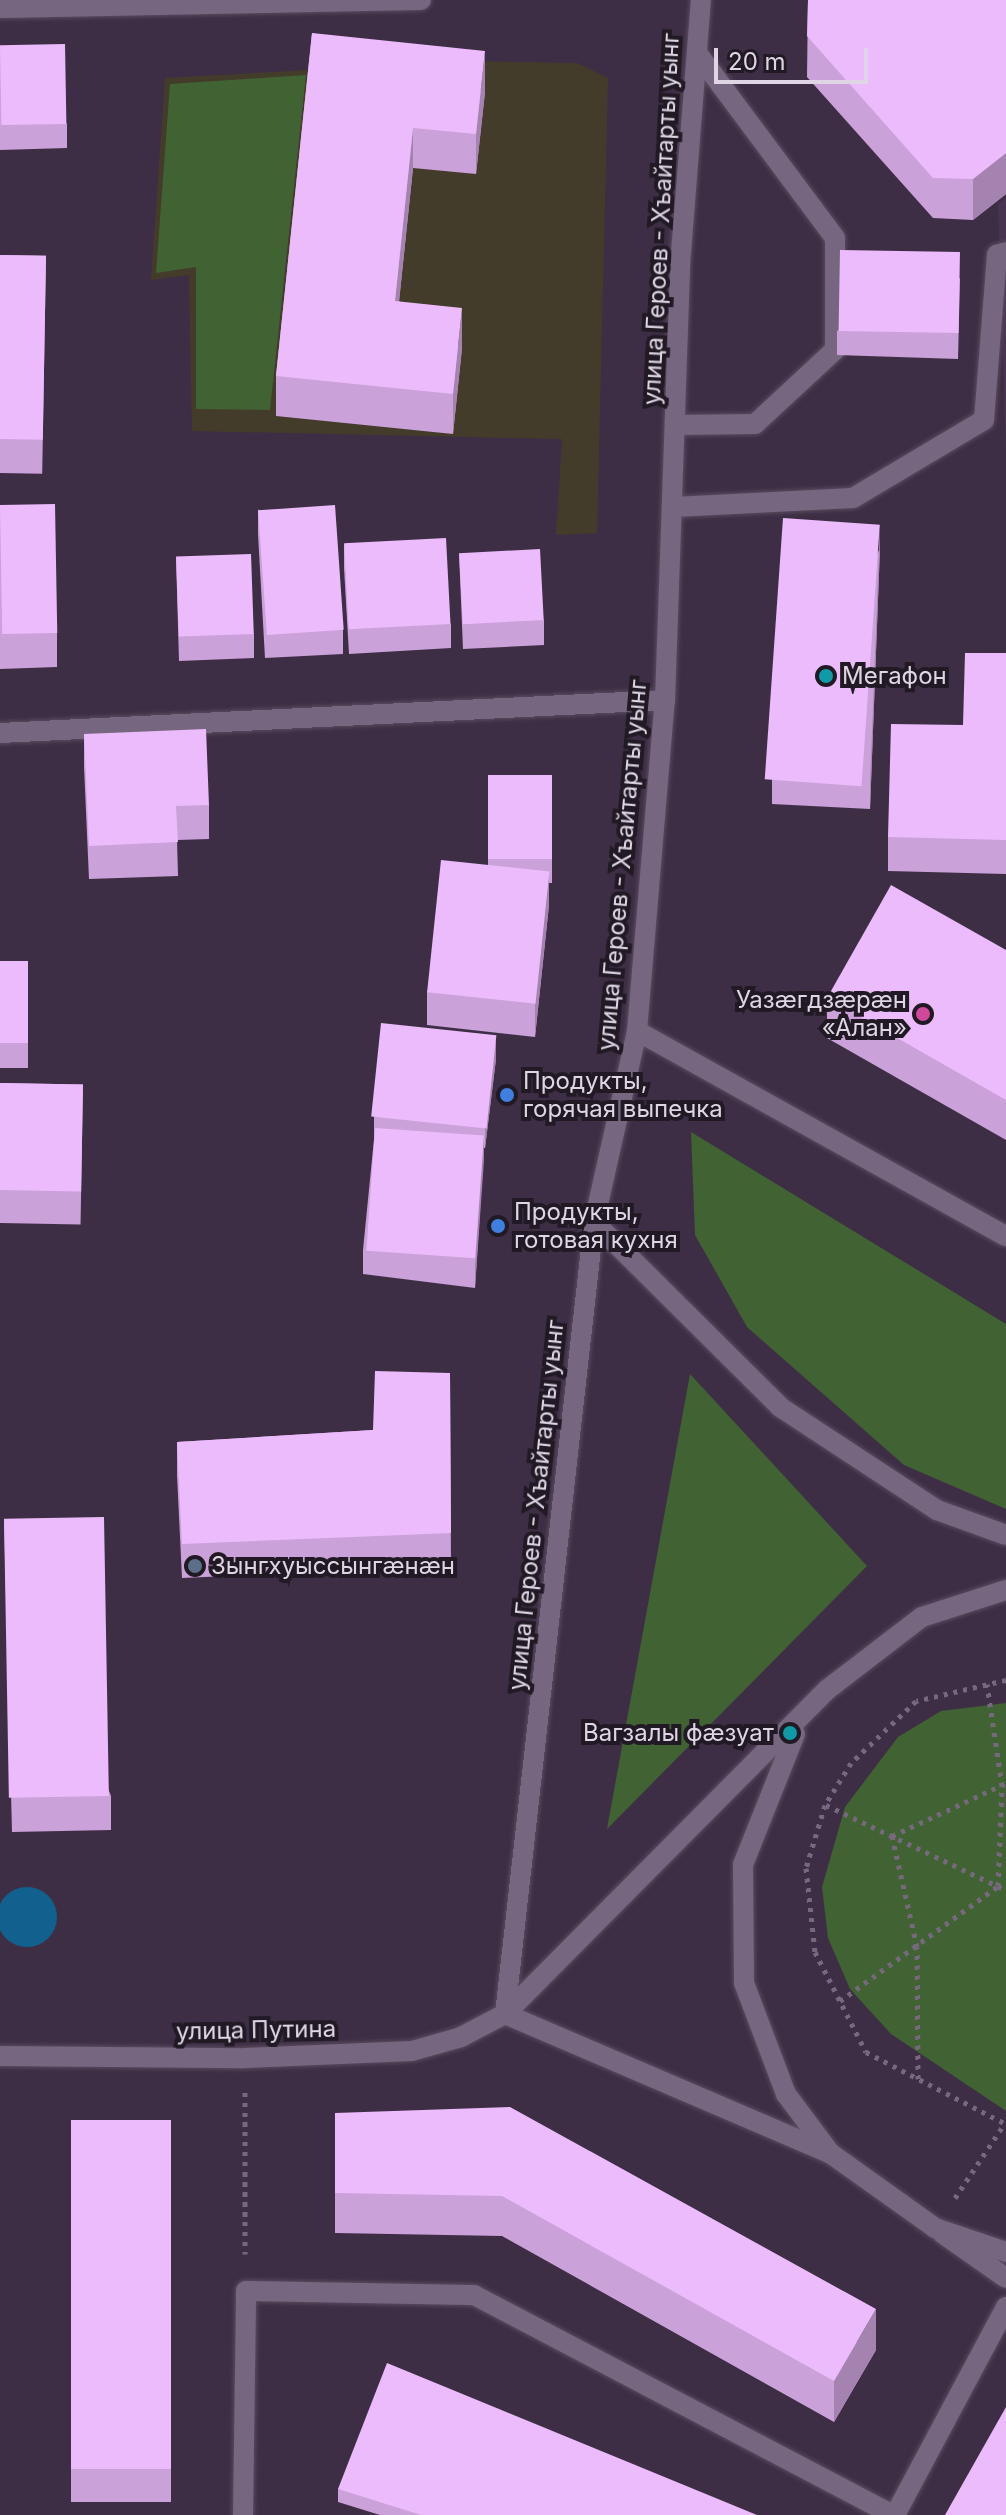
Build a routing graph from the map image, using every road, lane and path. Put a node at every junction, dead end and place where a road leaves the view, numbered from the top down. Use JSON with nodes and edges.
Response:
{"nodes":[{"id":1,"x":421,"y":0,"type":"edge"},
{"id":2,"x":701,"y":0,"type":"edge"},
{"id":3,"x":0,"y":8,"type":"edge"},
{"id":4,"x":697,"y":53,"type":"junction"},
{"id":5,"x":1006,"y":252,"type":"edge"},
{"id":6,"x":1006,"y":419,"type":"edge"},
{"id":7,"x":984,"y":420,"type":"junction"},
{"id":8,"x":675,"y":425,"type":"junction"},
{"id":9,"x":674,"y":507,"type":"junction"},
{"id":10,"x":665,"y":700,"type":"junction"},
{"id":11,"x":0,"y":733,"type":"edge"},
{"id":12,"x":637,"y":1031,"type":"junction"},
{"id":13,"x":594,"y":1222,"type":"junction"},
{"id":14,"x":1006,"y":1236,"type":"edge"},
{"id":15,"x":1006,"y":1535,"type":"edge"},
{"id":16,"x":1006,"y":1590,"type":"edge"},
{"id":17,"x":1006,"y":1680,"type":"edge"},
{"id":18,"x":987,"y":1684,"type":"junction"},
{"id":19,"x":828,"y":1689,"type":"junction"},
{"id":20,"x":1004,"y":1785,"type":"edge"},
{"id":21,"x":825,"y":1805,"type":"junction"},
{"id":22,"x":892,"y":1836,"type":"junction"},
{"id":23,"x":998,"y":1886,"type":"junction"},
{"id":24,"x":1006,"y":1890,"type":"edge"},
{"id":25,"x":917,"y":1947,"type":"junction"},
{"id":26,"x":840,"y":2001,"type":"junction"},
{"id":27,"x":505,"y":2014,"type":"junction"},
{"id":28,"x":0,"y":2056,"type":"edge"},
{"id":29,"x":245,"y":2058,"type":"junction"},
{"id":30,"x":918,"y":2079,"type":"junction"},
{"id":31,"x":1006,"y":2123,"type":"edge"},
{"id":32,"x":830,"y":2153,"type":"junction"},
{"id":33,"x":935,"y":2228,"type":"junction"},
{"id":34,"x":1006,"y":2252,"type":"edge"},
{"id":35,"x":1006,"y":2278,"type":"edge"},
{"id":36,"x":246,"y":2291,"type":"junction"},
{"id":37,"x":1006,"y":2307,"type":"edge"},
{"id":38,"x":243,"y":2515,"type":"edge"},
{"id":39,"x":894,"y":2515,"type":"edge"}],
"edges":[{"from":1,"to":3,"type":"street"},
{"from":2,"to":4,"type":"street","name":"улица Героев - Хъайтарты уынг"},
{"from":4,"to":8,"type":"street","name":"улица Героев - Хъайтарты уынг"},
{"from":4,"to":8,"type":"street"},
{"from":5,"to":7,"type":"street"},
{"from":6,"to":7,"type":"street"},
{"from":7,"to":9,"type":"street"},
{"from":8,"to":9,"type":"street","name":"улица Героев - Хъайтарты уынг"},
{"from":9,"to":10,"type":"street","name":"улица Героев - Хъайтарты уынг"},
{"from":10,"to":11,"type":"street"},
{"from":10,"to":12,"type":"street","name":"улица Героев - Хъайтарты уынг"},
{"from":12,"to":13,"type":"street","name":"улица Героев - Хъайтарты уынг"},
{"from":12,"to":14,"type":"street"},
{"from":13,"to":15,"type":"street"},
{"from":13,"to":27,"type":"street","name":"улица Героев - Хъайтарты уынг"},
{"from":16,"to":19,"type":"street"},
{"from":17,"to":18,"type":"path"},
{"from":18,"to":20,"type":"path"},
{"from":18,"to":21,"type":"path"},
{"from":19,"to":27,"type":"street"},
{"from":19,"to":32,"type":"street"},
{"from":20,"to":22,"type":"path"},
{"from":20,"to":23,"type":"path"},
{"from":21,"to":22,"type":"path"},
{"from":21,"to":26,"type":"path"},
{"from":22,"to":23,"type":"path"},
{"from":22,"to":25,"type":"path"},
{"from":23,"to":24,"type":"path"},
{"from":23,"to":25,"type":"path"},
{"from":25,"to":26,"type":"path"},
{"from":25,"to":30,"type":"path"},
{"from":26,"to":30,"type":"path"},
{"from":27,"to":29,"type":"street","name":"улица Путина"},
{"from":27,"to":32,"type":"street"},
{"from":28,"to":29,"type":"street","name":"улица Путина"},
{"from":29,"to":36,"type":"path"},
{"from":30,"to":31,"type":"path"},
{"from":31,"to":33,"type":"path"},
{"from":32,"to":33,"type":"street"},
{"from":33,"to":34,"type":"street"},
{"from":33,"to":35,"type":"street"},
{"from":36,"to":38,"type":"street"},
{"from":36,"to":39,"type":"street"},
{"from":37,"to":39,"type":"street"}]}
